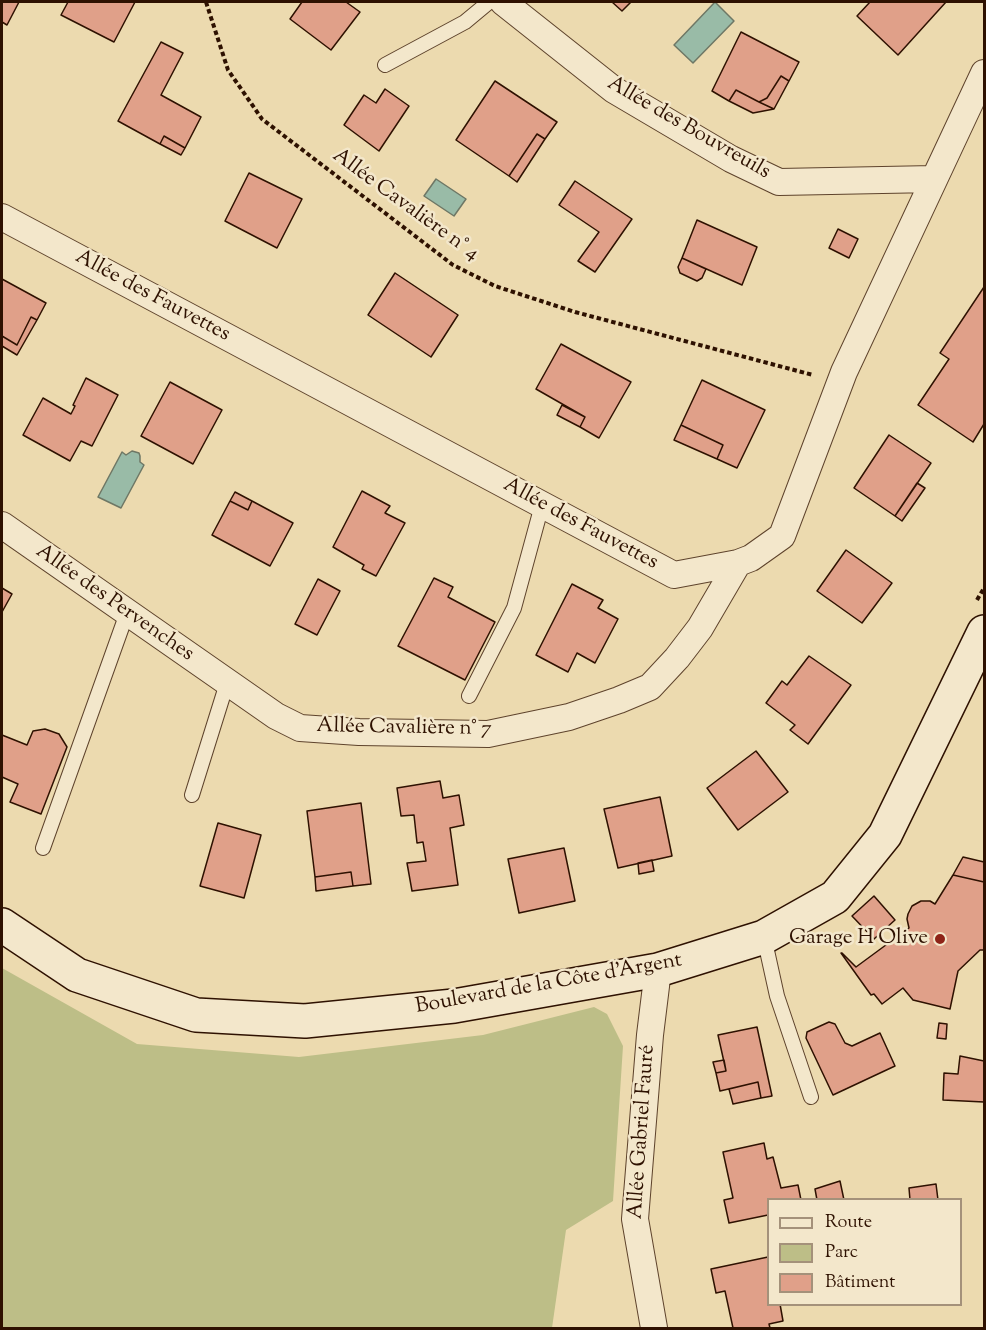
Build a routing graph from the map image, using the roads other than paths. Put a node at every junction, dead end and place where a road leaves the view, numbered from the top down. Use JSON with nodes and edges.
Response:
{"nodes":[{"id":1,"x":489,"y":2,"type":"edge"},
{"id":2,"x":503,"y":2,"type":"edge"},
{"id":3,"x":385,"y":64,"type":"dead end"},
{"id":4,"x":984,"y":73,"type":"edge"},
{"id":5,"x":934,"y":180,"type":"junction"},
{"id":6,"x":2,"y":217,"type":"edge"},
{"id":7,"x":542,"y":505,"type":"junction"},
{"id":8,"x":2,"y":525,"type":"edge"},
{"id":9,"x":738,"y":563,"type":"junction"},
{"id":10,"x":127,"y":613,"type":"junction"},
{"id":11,"x":980,"y":617,"type":"edge"},
{"id":12,"x":227,"y":683,"type":"junction"},
{"id":13,"x":469,"y":696,"type":"dead end"},
{"id":14,"x":192,"y":795,"type":"dead end"},
{"id":15,"x":43,"y":848,"type":"dead end"},
{"id":16,"x":2,"y":925,"type":"edge"},
{"id":17,"x":764,"y":937,"type":"junction"},
{"id":18,"x":658,"y":970,"type":"junction"},
{"id":19,"x":811,"y":1097,"type":"dead end"},
{"id":20,"x":654,"y":1329,"type":"edge"}],
"edges":[{"from":1,"to":3,"type":"lane"},
{"from":2,"to":5,"type":"street","name":"Allée des Bouvreuils"},
{"from":4,"to":5,"type":"street","name":"Allée des Fauvettes"},
{"from":5,"to":9,"type":"street","name":"Allée des Fauvettes"},
{"from":6,"to":7,"type":"street","name":"Allée des Fauvettes"},
{"from":7,"to":9,"type":"street","name":"Allée des Fauvettes"},
{"from":7,"to":13,"type":"lane"},
{"from":8,"to":10,"type":"street","name":"Allée des Pervenches"},
{"from":9,"to":12,"type":"street","name":"Allée Cavalière n° 7"},
{"from":10,"to":12,"type":"street","name":"Allée des Pervenches"},
{"from":10,"to":15,"type":"lane"},
{"from":11,"to":17,"type":"main road","name":"Boulevard de la Côte d'Argent"},
{"from":12,"to":14,"type":"lane"},
{"from":16,"to":18,"type":"main road","name":"Boulevard de la Côte d'Argent"},
{"from":17,"to":18,"type":"main road","name":"Boulevard de la Côte d'Argent"},
{"from":17,"to":19,"type":"lane"},
{"from":18,"to":20,"type":"street","name":"Allée Gabriel Fauré"}]}
